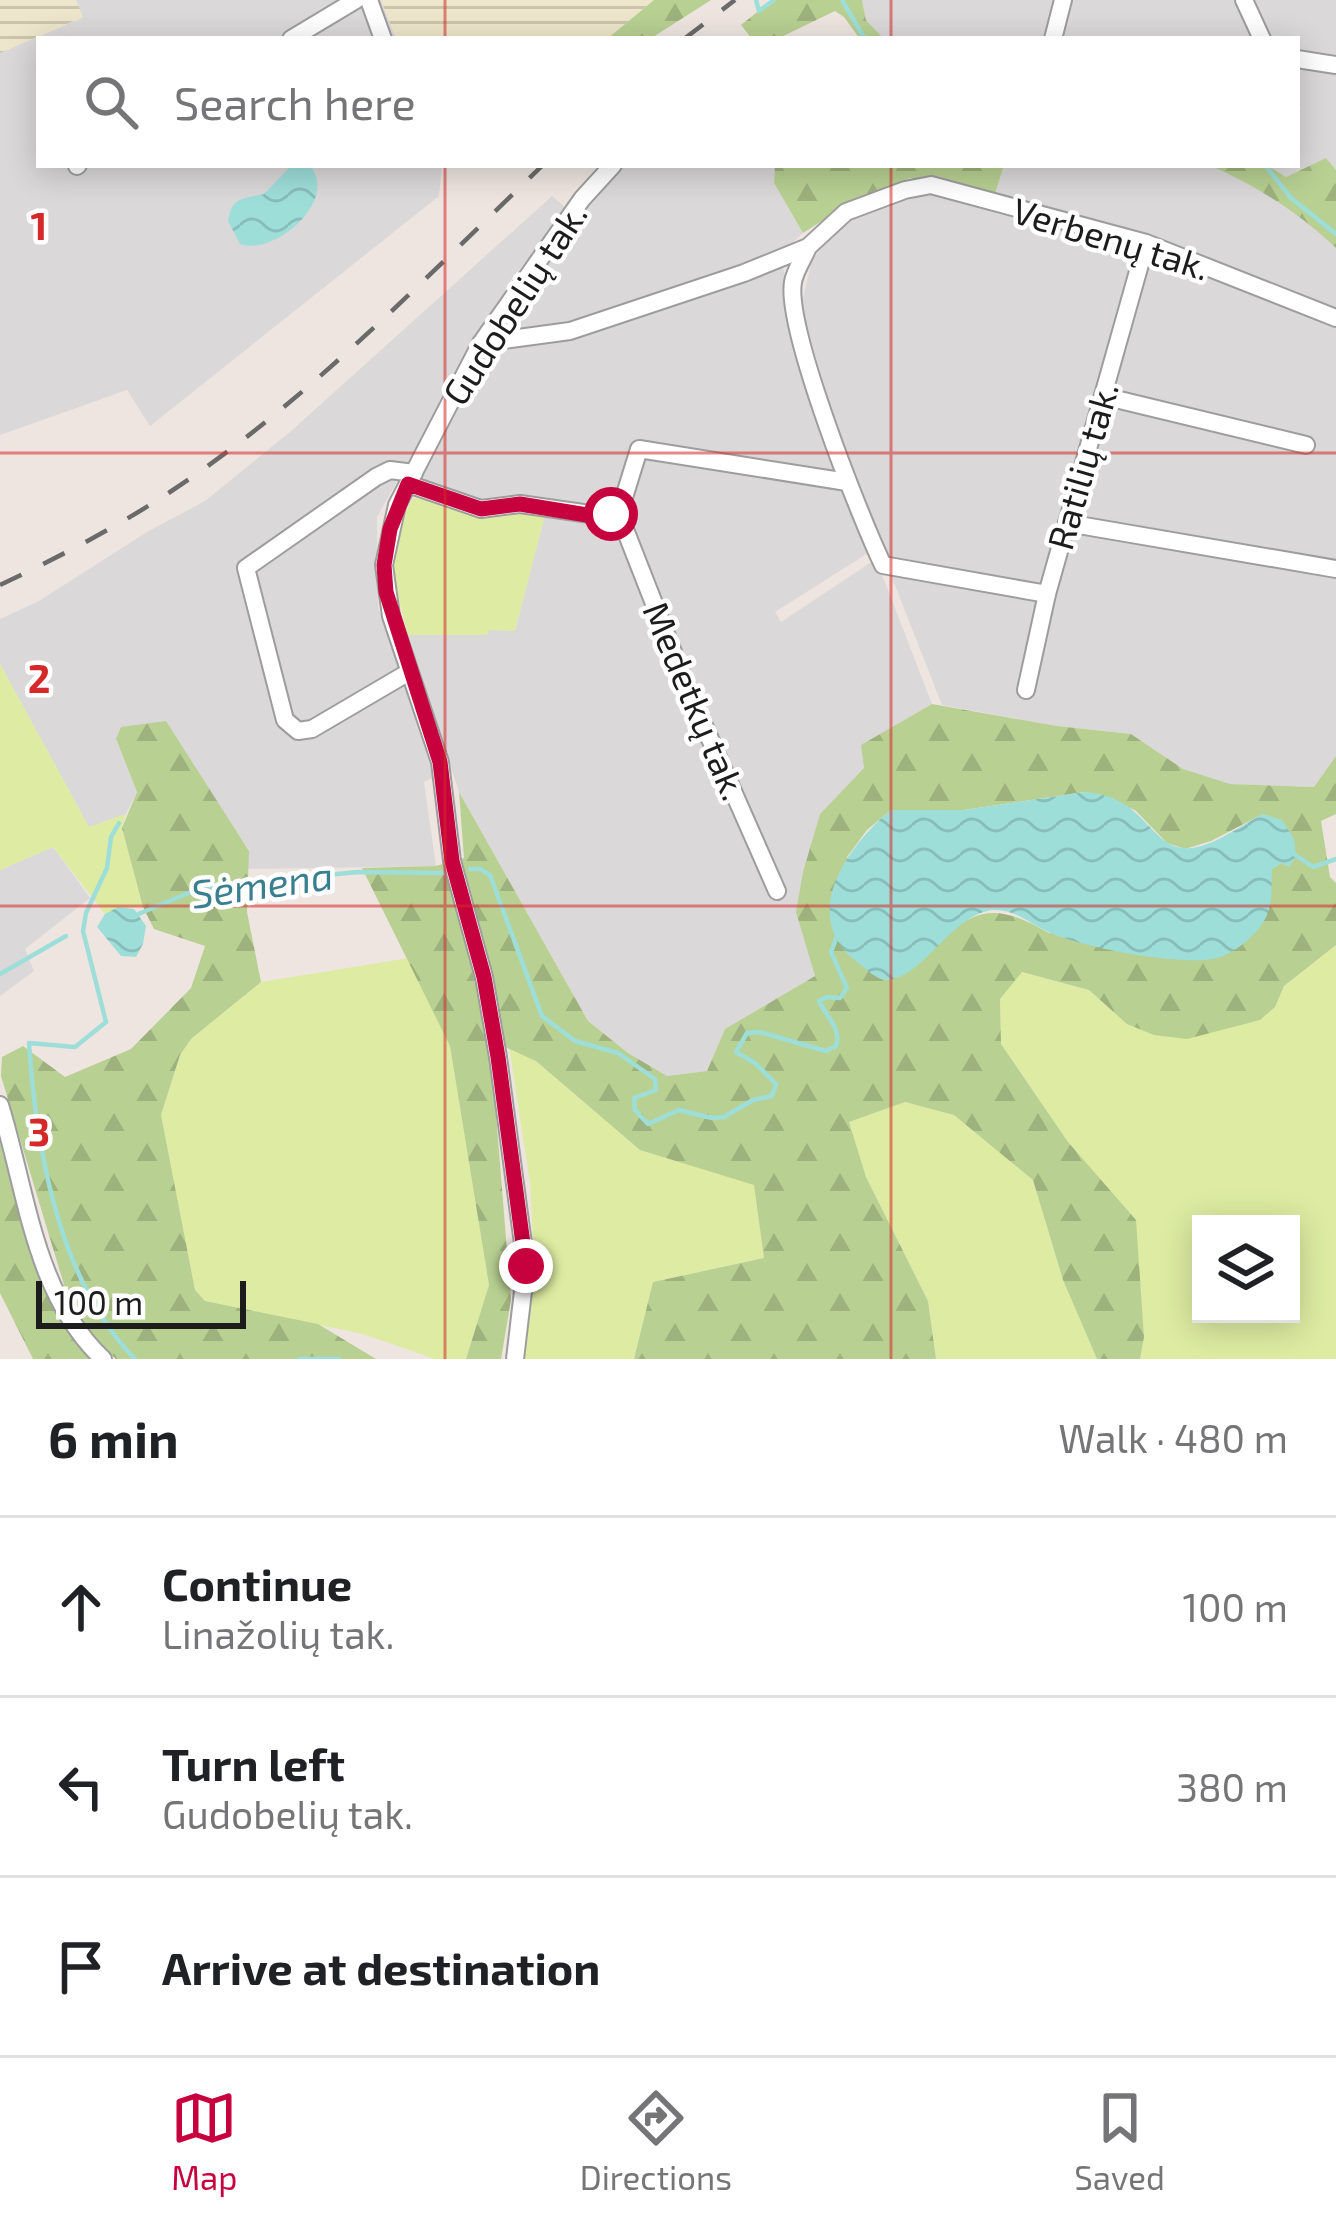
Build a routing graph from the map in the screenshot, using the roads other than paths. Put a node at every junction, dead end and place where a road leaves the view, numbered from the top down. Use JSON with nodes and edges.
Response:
{"nodes":[{"id":1,"x":356,"y":0,"type":"edge"},
{"id":2,"x":369,"y":0,"type":"edge"},
{"id":3,"x":1063,"y":0,"type":"edge"},
{"id":4,"x":1244,"y":0,"type":"edge"},
{"id":5,"x":296,"y":36,"type":"edge"},
{"id":6,"x":382,"y":36,"type":"edge"},
{"id":7,"x":1054,"y":36,"type":"edge"},
{"id":8,"x":1261,"y":36,"type":"edge"},
{"id":9,"x":1300,"y":59,"type":"edge"},
{"id":10,"x":1336,"y":65,"type":"edge"},
{"id":11,"x":610,"y":168,"type":"edge"},
{"id":12,"x":1146,"y":243,"type":"junction"},
{"id":13,"x":808,"y":247,"type":"junction"},
{"id":14,"x":1336,"y":318,"type":"edge"},
{"id":15,"x":481,"y":344,"type":"junction"},
{"id":16,"x":1103,"y":396,"type":"junction"},
{"id":17,"x":1306,"y":445,"type":"dead end"},
{"id":18,"x":411,"y":478,"type":"junction"},
{"id":19,"x":847,"y":482,"type":"junction"},
{"id":20,"x":617,"y":509,"type":"junction"},
{"id":21,"x":1067,"y":523,"type":"junction"},
{"id":22,"x":1336,"y":569,"type":"edge"},
{"id":23,"x":1047,"y":594,"type":"junction"},
{"id":24,"x":409,"y":672,"type":"junction"},
{"id":25,"x":1026,"y":690,"type":"dead end"},
{"id":26,"x":777,"y":891,"type":"dead end"},
{"id":27,"x":0,"y":1105,"type":"edge"},
{"id":28,"x":103,"y":1359,"type":"edge"},
{"id":29,"x":515,"y":1359,"type":"edge"}],
"edges":[{"from":1,"to":5,"type":"street"},
{"from":2,"to":6,"type":"street"},
{"from":3,"to":7,"type":"street"},
{"from":4,"to":8,"type":"street"},
{"from":9,"to":10,"type":"street"},
{"from":11,"to":15,"type":"street","name":"Gudobelių tak."},
{"from":12,"to":13,"type":"street","name":"Verbenų tak."},
{"from":12,"to":14,"type":"street","name":"Verbenų tak."},
{"from":12,"to":16,"type":"street","name":"Ratilių tak."},
{"from":13,"to":15,"type":"street","name":"Verbenų tak."},
{"from":13,"to":19,"type":"street"},
{"from":15,"to":18,"type":"street","name":"Gudobelių tak."},
{"from":16,"to":17,"type":"street"},
{"from":16,"to":21,"type":"street","name":"Ratilių tak."},
{"from":18,"to":20,"type":"street"},
{"from":18,"to":24,"type":"street","name":"Gudobelių tak."},
{"from":18,"to":24,"type":"street"},
{"from":19,"to":20,"type":"street"},
{"from":19,"to":23,"type":"street"},
{"from":20,"to":26,"type":"street","name":"Medetkų tak."},
{"from":21,"to":22,"type":"street"},
{"from":21,"to":23,"type":"street","name":"Ratilių tak."},
{"from":23,"to":25,"type":"street","name":"Ratilių tak."},
{"from":24,"to":29,"type":"street","name":"Gudobelių tak."},
{"from":27,"to":28,"type":"street"}]}
